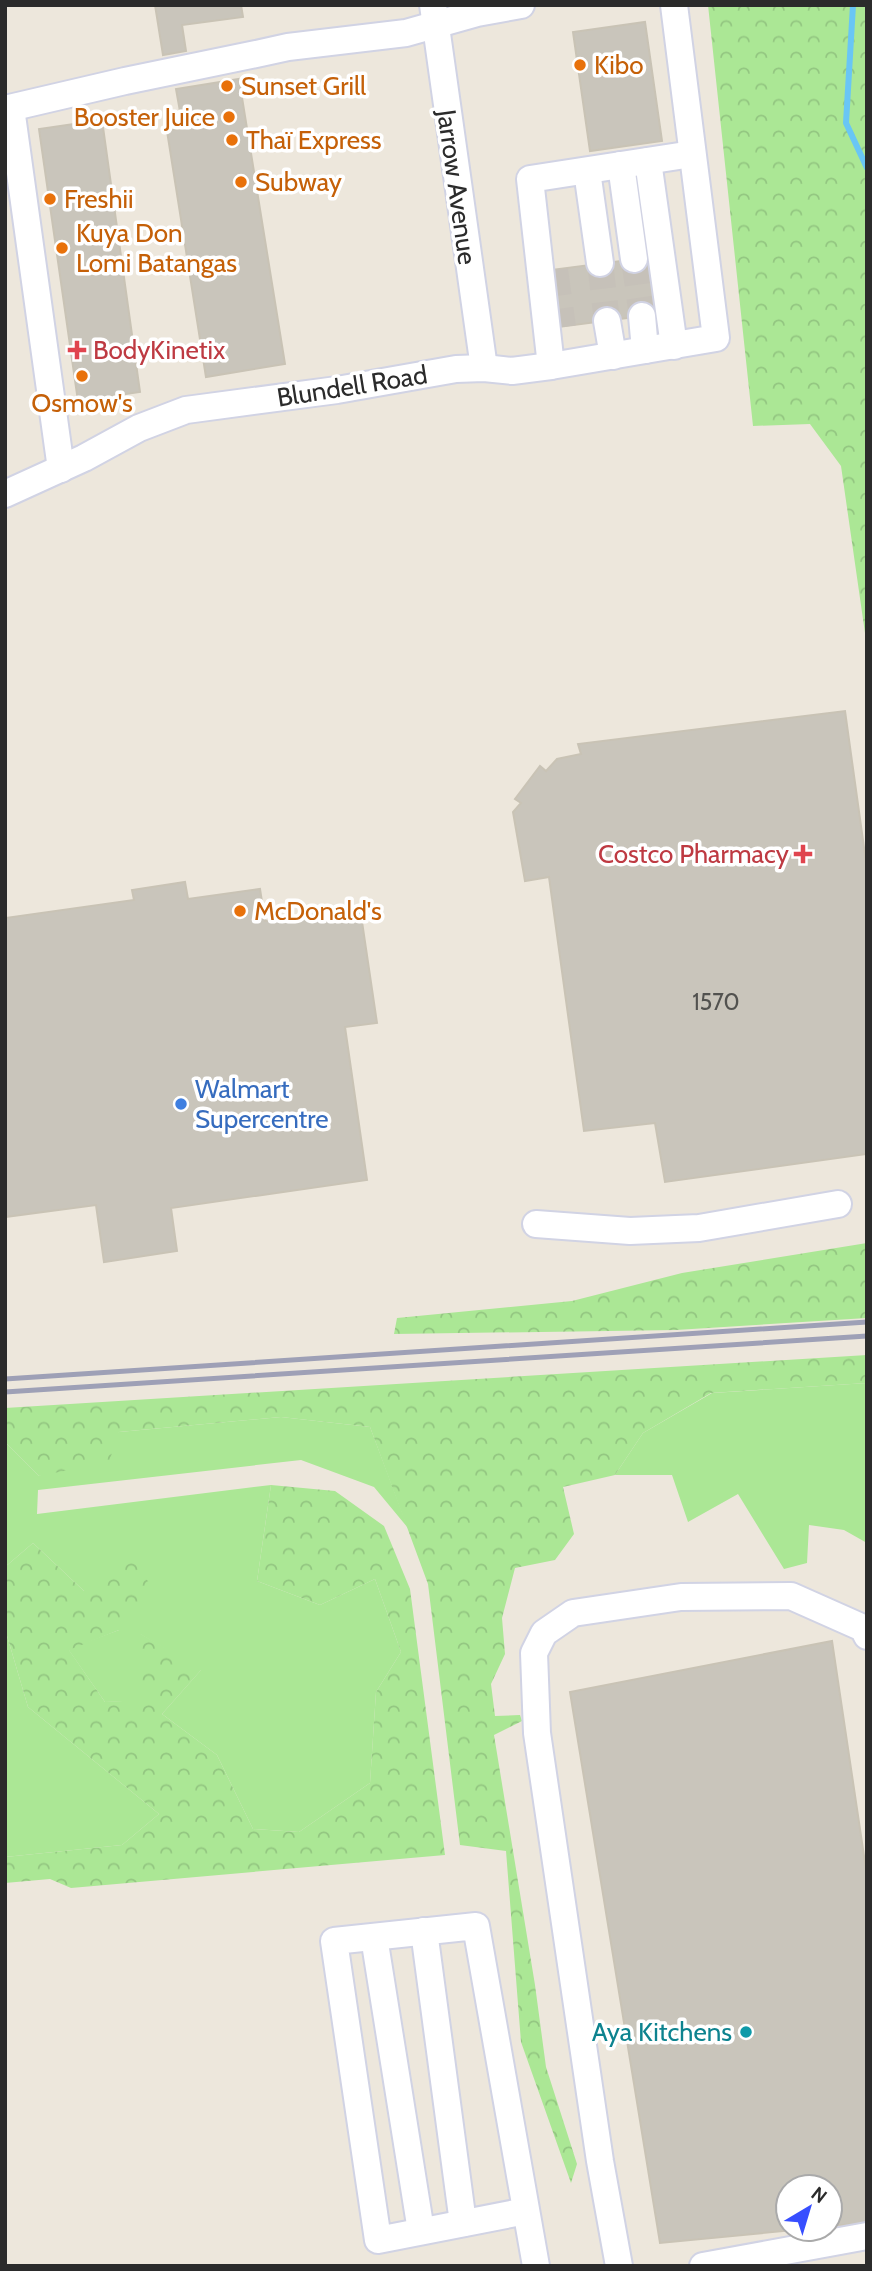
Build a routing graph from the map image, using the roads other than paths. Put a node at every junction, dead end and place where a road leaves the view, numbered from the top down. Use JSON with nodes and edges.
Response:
{"nodes":[{"id":1,"x":522,"y":5,"type":"edge"},
{"id":2,"x":674,"y":5,"type":"edge"},
{"id":3,"x":435,"y":15,"type":"edge"},
{"id":4,"x":8,"y":109,"type":"edge"},
{"id":5,"x":692,"y":154,"type":"junction"},
{"id":6,"x":648,"y":161,"type":"junction"},
{"id":7,"x":621,"y":165,"type":"junction"},
{"id":8,"x":587,"y":171,"type":"junction"},
{"id":9,"x":542,"y":178,"type":"junction"},
{"id":10,"x":634,"y":259,"type":"tunnel mouth"},
{"id":11,"x":600,"y":263,"type":"tunnel mouth"},
{"id":12,"x":555,"y":270,"type":"tunnel mouth"},
{"id":13,"x":642,"y":316,"type":"tunnel mouth"},
{"id":14,"x":607,"y":321,"type":"tunnel mouth"},
{"id":15,"x":562,"y":327,"type":"tunnel mouth"},
{"id":16,"x":674,"y":346,"type":"junction"},
{"id":17,"x":645,"y":350,"type":"junction"},
{"id":18,"x":613,"y":356,"type":"junction"},
{"id":19,"x":559,"y":365,"type":"junction"},
{"id":20,"x":484,"y":368,"type":"junction"},
{"id":21,"x":61,"y":469,"type":"junction"},
{"id":22,"x":5,"y":494,"type":"edge"},
{"id":23,"x":838,"y":1204,"type":"dead end"},
{"id":24,"x":536,"y":1224,"type":"dead end"},
{"id":25,"x":867,"y":1636,"type":"edge"},
{"id":26,"x":424,"y":1931,"type":"junction"},
{"id":27,"x":374,"y":1937,"type":"junction"},
{"id":28,"x":526,"y":2211,"type":"junction"},
{"id":29,"x":463,"y":2223,"type":"junction"},
{"id":30,"x":421,"y":2231,"type":"junction"},
{"id":31,"x":867,"y":2236,"type":"edge"},
{"id":32,"x":536,"y":2266,"type":"edge"},
{"id":33,"x":619,"y":2266,"type":"edge"},
{"id":34,"x":703,"y":2266,"type":"edge"}],
"edges":[{"from":1,"to":3,"type":"lane"},
{"from":2,"to":5,"type":"lane"},
{"from":3,"to":4,"type":"lane"},
{"from":3,"to":20,"type":"lane","name":"Jarrow Avenue"},
{"from":4,"to":21,"type":"lane"},
{"from":5,"to":6,"type":"lane"},
{"from":5,"to":16,"type":"lane","name":"Blundell Road"},
{"from":6,"to":7,"type":"lane"},
{"from":6,"to":16,"type":"lane"},
{"from":7,"to":8,"type":"lane"},
{"from":7,"to":10,"type":"lane"},
{"from":8,"to":9,"type":"lane"},
{"from":8,"to":11,"type":"lane"},
{"from":9,"to":12,"type":"lane"},
{"from":9,"to":19,"type":"lane"},
{"from":13,"to":17,"type":"lane"},
{"from":14,"to":18,"type":"lane"},
{"from":15,"to":19,"type":"lane"},
{"from":16,"to":17,"type":"lane","name":"Blundell Road"},
{"from":17,"to":18,"type":"lane","name":"Blundell Road"},
{"from":18,"to":19,"type":"lane","name":"Blundell Road"},
{"from":19,"to":20,"type":"lane","name":"Blundell Road"},
{"from":20,"to":21,"type":"lane","name":"Blundell Road"},
{"from":21,"to":22,"type":"lane","name":"Blundell Road"},
{"from":23,"to":24,"type":"lane"},
{"from":25,"to":33,"type":"lane"},
{"from":26,"to":27,"type":"lane"},
{"from":26,"to":28,"type":"lane"},
{"from":26,"to":29,"type":"lane"},
{"from":27,"to":30,"type":"lane"},
{"from":27,"to":30,"type":"lane"},
{"from":28,"to":29,"type":"lane"},
{"from":28,"to":32,"type":"lane"},
{"from":29,"to":30,"type":"lane"},
{"from":31,"to":34,"type":"lane"}]}
